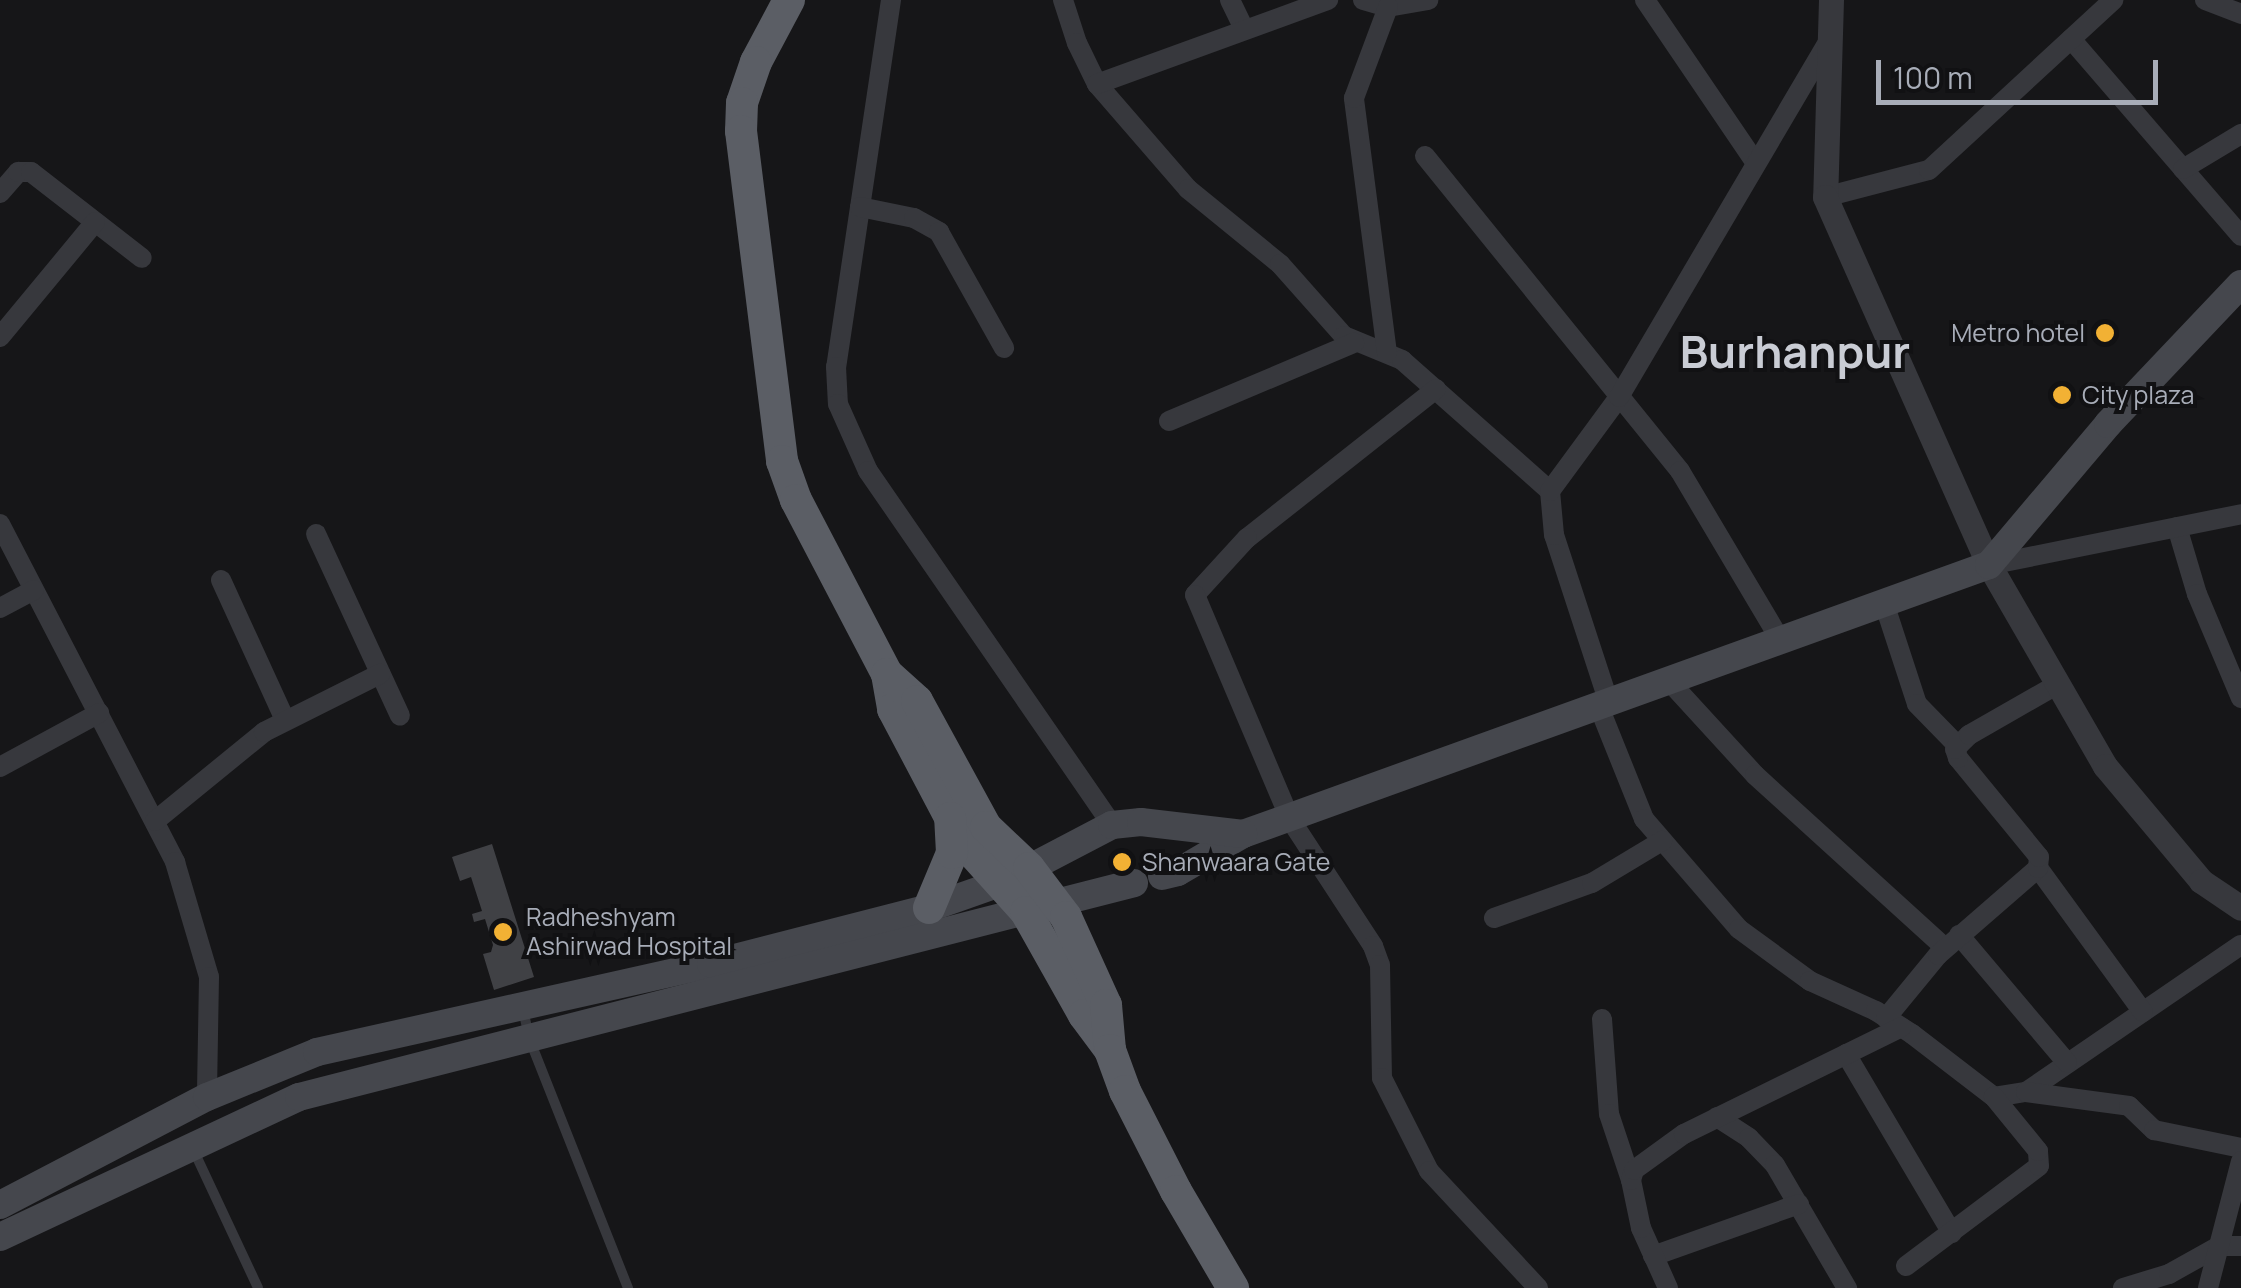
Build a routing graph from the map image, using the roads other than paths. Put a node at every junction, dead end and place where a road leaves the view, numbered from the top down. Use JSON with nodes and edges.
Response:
{"nodes":[{"id":1,"x":789,"y":0,"type":"edge"},
{"id":2,"x":891,"y":0,"type":"edge"},
{"id":3,"x":1063,"y":0,"type":"edge"},
{"id":4,"x":1230,"y":0,"type":"edge"},
{"id":5,"x":1328,"y":0,"type":"edge"},
{"id":6,"x":1363,"y":0,"type":"edge"},
{"id":7,"x":1428,"y":0,"type":"edge"},
{"id":8,"x":1645,"y":0,"type":"edge"},
{"id":9,"x":1830,"y":0,"type":"edge"},
{"id":10,"x":2205,"y":0,"type":"edge"},
{"id":11,"x":2100,"y":4,"type":"edge"},
{"id":12,"x":1388,"y":7,"type":"junction"},
{"id":13,"x":2241,"y":14,"type":"edge"},
{"id":14,"x":1244,"y":29,"type":"junction"},
{"id":15,"x":2071,"y":39,"type":"junction"},
{"id":16,"x":1829,"y":40,"type":"junction"},
{"id":17,"x":1097,"y":84,"type":"junction"},
{"id":18,"x":2241,"y":134,"type":"edge"},
{"id":19,"x":1425,"y":156,"type":"dead end"},
{"id":20,"x":1755,"y":162,"type":"junction"},
{"id":21,"x":2183,"y":169,"type":"junction"},
{"id":22,"x":0,"y":193,"type":"edge"},
{"id":23,"x":1825,"y":198,"type":"junction"},
{"id":24,"x":860,"y":207,"type":"junction"},
{"id":25,"x":95,"y":222,"type":"junction"},
{"id":26,"x":2241,"y":236,"type":"edge"},
{"id":27,"x":142,"y":258,"type":"dead end"},
{"id":28,"x":2241,"y":284,"type":"edge"},
{"id":29,"x":0,"y":337,"type":"edge"},
{"id":30,"x":1354,"y":343,"type":"junction"},
{"id":31,"x":1004,"y":348,"type":"dead end"},
{"id":32,"x":1387,"y":354,"type":"junction"},
{"id":33,"x":1436,"y":390,"type":"junction"},
{"id":34,"x":1620,"y":397,"type":"junction"},
{"id":35,"x":1169,"y":420,"type":"dead end"},
{"id":36,"x":1550,"y":491,"type":"junction"},
{"id":37,"x":2241,"y":514,"type":"edge"},
{"id":38,"x":0,"y":524,"type":"edge"},
{"id":39,"x":2177,"y":527,"type":"junction"},
{"id":40,"x":316,"y":534,"type":"dead end"},
{"id":41,"x":1988,"y":565,"type":"junction"},
{"id":42,"x":221,"y":580,"type":"dead end"},
{"id":43,"x":34,"y":590,"type":"junction"},
{"id":44,"x":1884,"y":603,"type":"junction"},
{"id":45,"x":0,"y":608,"type":"edge"},
{"id":46,"x":1780,"y":641,"type":"junction"},
{"id":47,"x":380,"y":674,"type":"junction"},
{"id":48,"x":887,"y":674,"type":"junction"},
{"id":49,"x":1669,"y":681,"type":"junction"},
{"id":50,"x":2058,"y":684,"type":"junction"},
{"id":51,"x":2241,"y":698,"type":"edge"},
{"id":52,"x":1604,"y":705,"type":"junction"},
{"id":53,"x":99,"y":713,"type":"junction"},
{"id":54,"x":400,"y":716,"type":"dead end"},
{"id":55,"x":285,"y":720,"type":"junction"},
{"id":56,"x":1958,"y":746,"type":"junction"},
{"id":57,"x":0,"y":767,"type":"edge"},
{"id":58,"x":950,"y":818,"type":"junction"},
{"id":59,"x":1290,"y":818,"type":"junction"},
{"id":60,"x":155,"y":821,"type":"junction"},
{"id":61,"x":1112,"y":825,"type":"junction"},
{"id":62,"x":1243,"y":834,"type":"junction"},
{"id":63,"x":1662,"y":841,"type":"junction"},
{"id":64,"x":2038,"y":868,"type":"junction"},
{"id":65,"x":1016,"y":875,"type":"junction"},
{"id":66,"x":1162,"y":876,"type":"dead end"},
{"id":67,"x":1134,"y":883,"type":"dead end"},
{"id":68,"x":1041,"y":907,"type":"junction"},
{"id":69,"x":929,"y":908,"type":"junction"},
{"id":70,"x":2241,"y":908,"type":"edge"},
{"id":71,"x":1494,"y":918,"type":"dead end"},
{"id":72,"x":1952,"y":941,"type":"junction"},
{"id":73,"x":2241,"y":945,"type":"edge"},
{"id":74,"x":522,"y":1006,"type":"junction"},
{"id":75,"x":2143,"y":1012,"type":"junction"},
{"id":76,"x":1602,"y":1019,"type":"dead end"},
{"id":77,"x":1894,"y":1022,"type":"junction"},
{"id":78,"x":529,"y":1038,"type":"junction"},
{"id":79,"x":1846,"y":1054,"type":"junction"},
{"id":80,"x":2067,"y":1063,"type":"junction"},
{"id":81,"x":2026,"y":1092,"type":"junction"},
{"id":82,"x":207,"y":1097,"type":"junction"},
{"id":83,"x":1994,"y":1097,"type":"junction"},
{"id":84,"x":1717,"y":1117,"type":"junction"},
{"id":85,"x":192,"y":1147,"type":"junction"},
{"id":86,"x":2241,"y":1148,"type":"edge"},
{"id":87,"x":2241,"y":1162,"type":"edge"},
{"id":88,"x":1631,"y":1180,"type":"junction"},
{"id":89,"x":1798,"y":1204,"type":"junction"},
{"id":90,"x":0,"y":1205,"type":"edge"},
{"id":91,"x":2233,"y":1229,"type":"edge"},
{"id":92,"x":1952,"y":1232,"type":"junction"},
{"id":93,"x":0,"y":1237,"type":"edge"},
{"id":94,"x":2219,"y":1246,"type":"junction"},
{"id":95,"x":2241,"y":1246,"type":"edge"},
{"id":96,"x":1653,"y":1256,"type":"junction"},
{"id":97,"x":1906,"y":1266,"type":"dead end"},
{"id":98,"x":258,"y":1288,"type":"edge"},
{"id":99,"x":628,"y":1288,"type":"edge"},
{"id":100,"x":1233,"y":1288,"type":"edge"},
{"id":101,"x":1538,"y":1288,"type":"edge"},
{"id":102,"x":1668,"y":1288,"type":"edge"},
{"id":103,"x":1847,"y":1288,"type":"edge"},
{"id":104,"x":2124,"y":1288,"type":"edge"},
{"id":105,"x":2208,"y":1288,"type":"edge"}],
"edges":[{"from":1,"to":48,"type":"highway"},
{"from":2,"to":24,"type":"street"},
{"from":3,"to":17,"type":"street"},
{"from":4,"to":14,"type":"street"},
{"from":5,"to":14,"type":"street"},
{"from":6,"to":12,"type":"street"},
{"from":7,"to":12,"type":"street"},
{"from":8,"to":20,"type":"street"},
{"from":9,"to":16,"type":"street"},
{"from":10,"to":13,"type":"street"},
{"from":11,"to":15,"type":"street"},
{"from":12,"to":32,"type":"street"},
{"from":14,"to":17,"type":"street"},
{"from":15,"to":21,"type":"street"},
{"from":15,"to":23,"type":"street"},
{"from":16,"to":20,"type":"street"},
{"from":16,"to":23,"type":"street"},
{"from":17,"to":30,"type":"street"},
{"from":18,"to":21,"type":"street"},
{"from":19,"to":34,"type":"street"},
{"from":20,"to":34,"type":"street"},
{"from":21,"to":26,"type":"street"},
{"from":22,"to":25,"type":"street"},
{"from":23,"to":41,"type":"street"},
{"from":24,"to":31,"type":"street"},
{"from":24,"to":61,"type":"street"},
{"from":25,"to":27,"type":"street"},
{"from":25,"to":29,"type":"street"},
{"from":28,"to":41,"type":"main road"},
{"from":30,"to":32,"type":"street"},
{"from":30,"to":35,"type":"street"},
{"from":32,"to":33,"type":"street"},
{"from":33,"to":36,"type":"street"},
{"from":33,"to":59,"type":"street"},
{"from":34,"to":36,"type":"street"},
{"from":34,"to":46,"type":"street"},
{"from":36,"to":52,"type":"street"},
{"from":37,"to":39,"type":"street"},
{"from":38,"to":43,"type":"street"},
{"from":39,"to":41,"type":"street"},
{"from":39,"to":51,"type":"street"},
{"from":40,"to":47,"type":"street"},
{"from":41,"to":44,"type":"main road"},
{"from":41,"to":50,"type":"street"},
{"from":42,"to":55,"type":"street"},
{"from":43,"to":45,"type":"street"},
{"from":43,"to":53,"type":"street"},
{"from":44,"to":46,"type":"main road"},
{"from":44,"to":56,"type":"street"},
{"from":46,"to":49,"type":"main road"},
{"from":47,"to":54,"type":"street"},
{"from":47,"to":55,"type":"street"},
{"from":48,"to":58,"type":"highway"},
{"from":48,"to":65,"type":"highway"},
{"from":49,"to":52,"type":"main road"},
{"from":49,"to":72,"type":"street"},
{"from":50,"to":56,"type":"street"},
{"from":50,"to":70,"type":"street"},
{"from":52,"to":59,"type":"main road"},
{"from":52,"to":63,"type":"street"},
{"from":53,"to":57,"type":"street"},
{"from":53,"to":60,"type":"street"},
{"from":55,"to":60,"type":"street"},
{"from":56,"to":64,"type":"street"},
{"from":58,"to":65,"type":"highway"},
{"from":58,"to":69,"type":"highway"},
{"from":59,"to":62,"type":"main road"},
{"from":59,"to":101,"type":"street"},
{"from":60,"to":82,"type":"street"},
{"from":61,"to":62,"type":"main road"},
{"from":61,"to":65,"type":"main road"},
{"from":62,"to":66,"type":"main road"},
{"from":63,"to":71,"type":"street"},
{"from":63,"to":77,"type":"street"},
{"from":64,"to":72,"type":"street"},
{"from":64,"to":75,"type":"street"},
{"from":65,"to":68,"type":"highway"},
{"from":65,"to":69,"type":"main road"},
{"from":67,"to":68,"type":"main road"},
{"from":68,"to":78,"type":"main road"},
{"from":68,"to":100,"type":"highway"},
{"from":69,"to":74,"type":"main road"},
{"from":72,"to":77,"type":"street"},
{"from":72,"to":80,"type":"street"},
{"from":73,"to":75,"type":"street"},
{"from":74,"to":78,"type":"lane"},
{"from":74,"to":82,"type":"main road"},
{"from":75,"to":80,"type":"street"},
{"from":76,"to":88,"type":"street"},
{"from":77,"to":79,"type":"street"},
{"from":77,"to":83,"type":"street"},
{"from":78,"to":85,"type":"main road"},
{"from":78,"to":99,"type":"lane"},
{"from":79,"to":84,"type":"street"},
{"from":79,"to":92,"type":"street"},
{"from":80,"to":81,"type":"street"},
{"from":81,"to":83,"type":"street"},
{"from":81,"to":86,"type":"street"},
{"from":82,"to":90,"type":"main road"},
{"from":83,"to":92,"type":"street"},
{"from":84,"to":88,"type":"street"},
{"from":84,"to":89,"type":"street"},
{"from":85,"to":93,"type":"main road"},
{"from":85,"to":98,"type":"lane"},
{"from":87,"to":91,"type":"street"},
{"from":88,"to":96,"type":"street"},
{"from":89,"to":96,"type":"street"},
{"from":89,"to":103,"type":"street"},
{"from":91,"to":94,"type":"street"},
{"from":92,"to":97,"type":"street"},
{"from":94,"to":95,"type":"street"},
{"from":94,"to":104,"type":"street"},
{"from":94,"to":105,"type":"street"},
{"from":96,"to":102,"type":"street"}]}
